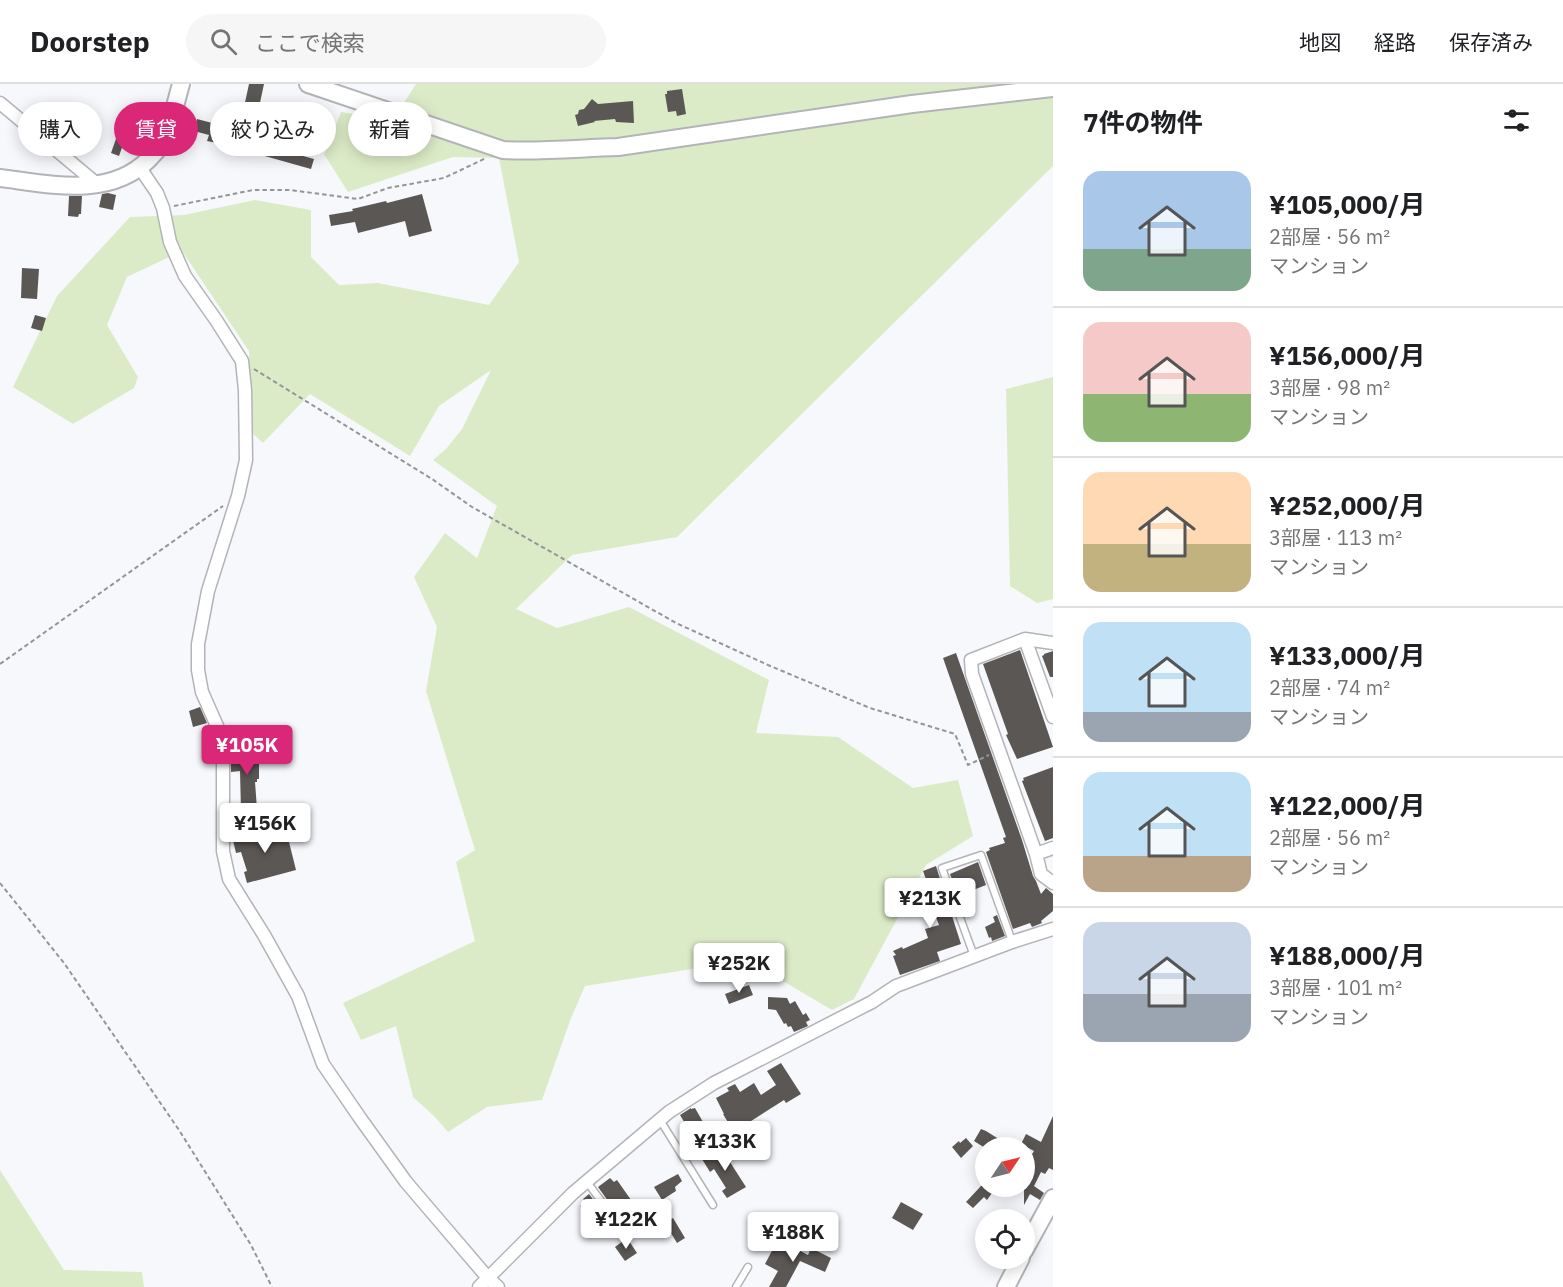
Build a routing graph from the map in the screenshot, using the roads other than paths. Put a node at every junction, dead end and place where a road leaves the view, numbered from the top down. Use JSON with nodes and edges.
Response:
{"nodes":[{"id":1,"x":181,"y":84,"type":"edge"},
{"id":2,"x":308,"y":84,"type":"edge"},
{"id":3,"x":1053,"y":88,"type":"edge"},
{"id":4,"x":0,"y":103,"type":"edge"},
{"id":5,"x":140,"y":168,"type":"junction"},
{"id":6,"x":0,"y":178,"type":"edge"},
{"id":7,"x":97,"y":184,"type":"junction"},
{"id":8,"x":1025,"y":639,"type":"junction"},
{"id":9,"x":1053,"y":643,"type":"edge"},
{"id":10,"x":1053,"y":717,"type":"edge"},
{"id":11,"x":1053,"y":848,"type":"edge"},
{"id":12,"x":1036,"y":854,"type":"junction"},
{"id":13,"x":1053,"y":883,"type":"edge"},
{"id":14,"x":1053,"y":929,"type":"edge"},
{"id":15,"x":1012,"y":942,"type":"junction"},
{"id":16,"x":975,"y":957,"type":"junction"},
{"id":17,"x":660,"y":1120,"type":"junction"},
{"id":18,"x":587,"y":1182,"type":"junction"},
{"id":19,"x":1053,"y":1198,"type":"edge"},
{"id":20,"x":713,"y":1205,"type":"dead end"},
{"id":21,"x":616,"y":1221,"type":"dead end"},
{"id":22,"x":1035,"y":1231,"type":"edge"},
{"id":23,"x":748,"y":1267,"type":"dead end"},
{"id":24,"x":1015,"y":1269,"type":"edge"},
{"id":25,"x":483,"y":1282,"type":"edge"},
{"id":26,"x":498,"y":1287,"type":"edge"},
{"id":27,"x":736,"y":1287,"type":"edge"},
{"id":28,"x":1006,"y":1287,"type":"edge"}],
"edges":[{"from":1,"to":5,"type":"street"},
{"from":2,"to":3,"type":"street"},
{"from":4,"to":7,"type":"street"},
{"from":5,"to":7,"type":"street"},
{"from":5,"to":25,"type":"street"},
{"from":6,"to":7,"type":"street"},
{"from":8,"to":9,"type":"street"},
{"from":8,"to":10,"type":"street"},
{"from":8,"to":12,"type":"street"},
{"from":11,"to":12,"type":"street"},
{"from":12,"to":13,"type":"street"},
{"from":14,"to":15,"type":"street"},
{"from":15,"to":16,"type":"street"},
{"from":15,"to":16,"type":"lane"},
{"from":16,"to":17,"type":"street"},
{"from":17,"to":18,"type":"street"},
{"from":17,"to":20,"type":"lane"},
{"from":18,"to":21,"type":"lane"},
{"from":18,"to":25,"type":"street"},
{"from":19,"to":22,"type":"street"},
{"from":23,"to":27,"type":"lane"},
{"from":24,"to":28,"type":"street"},
{"from":25,"to":26,"type":"street"}]}
